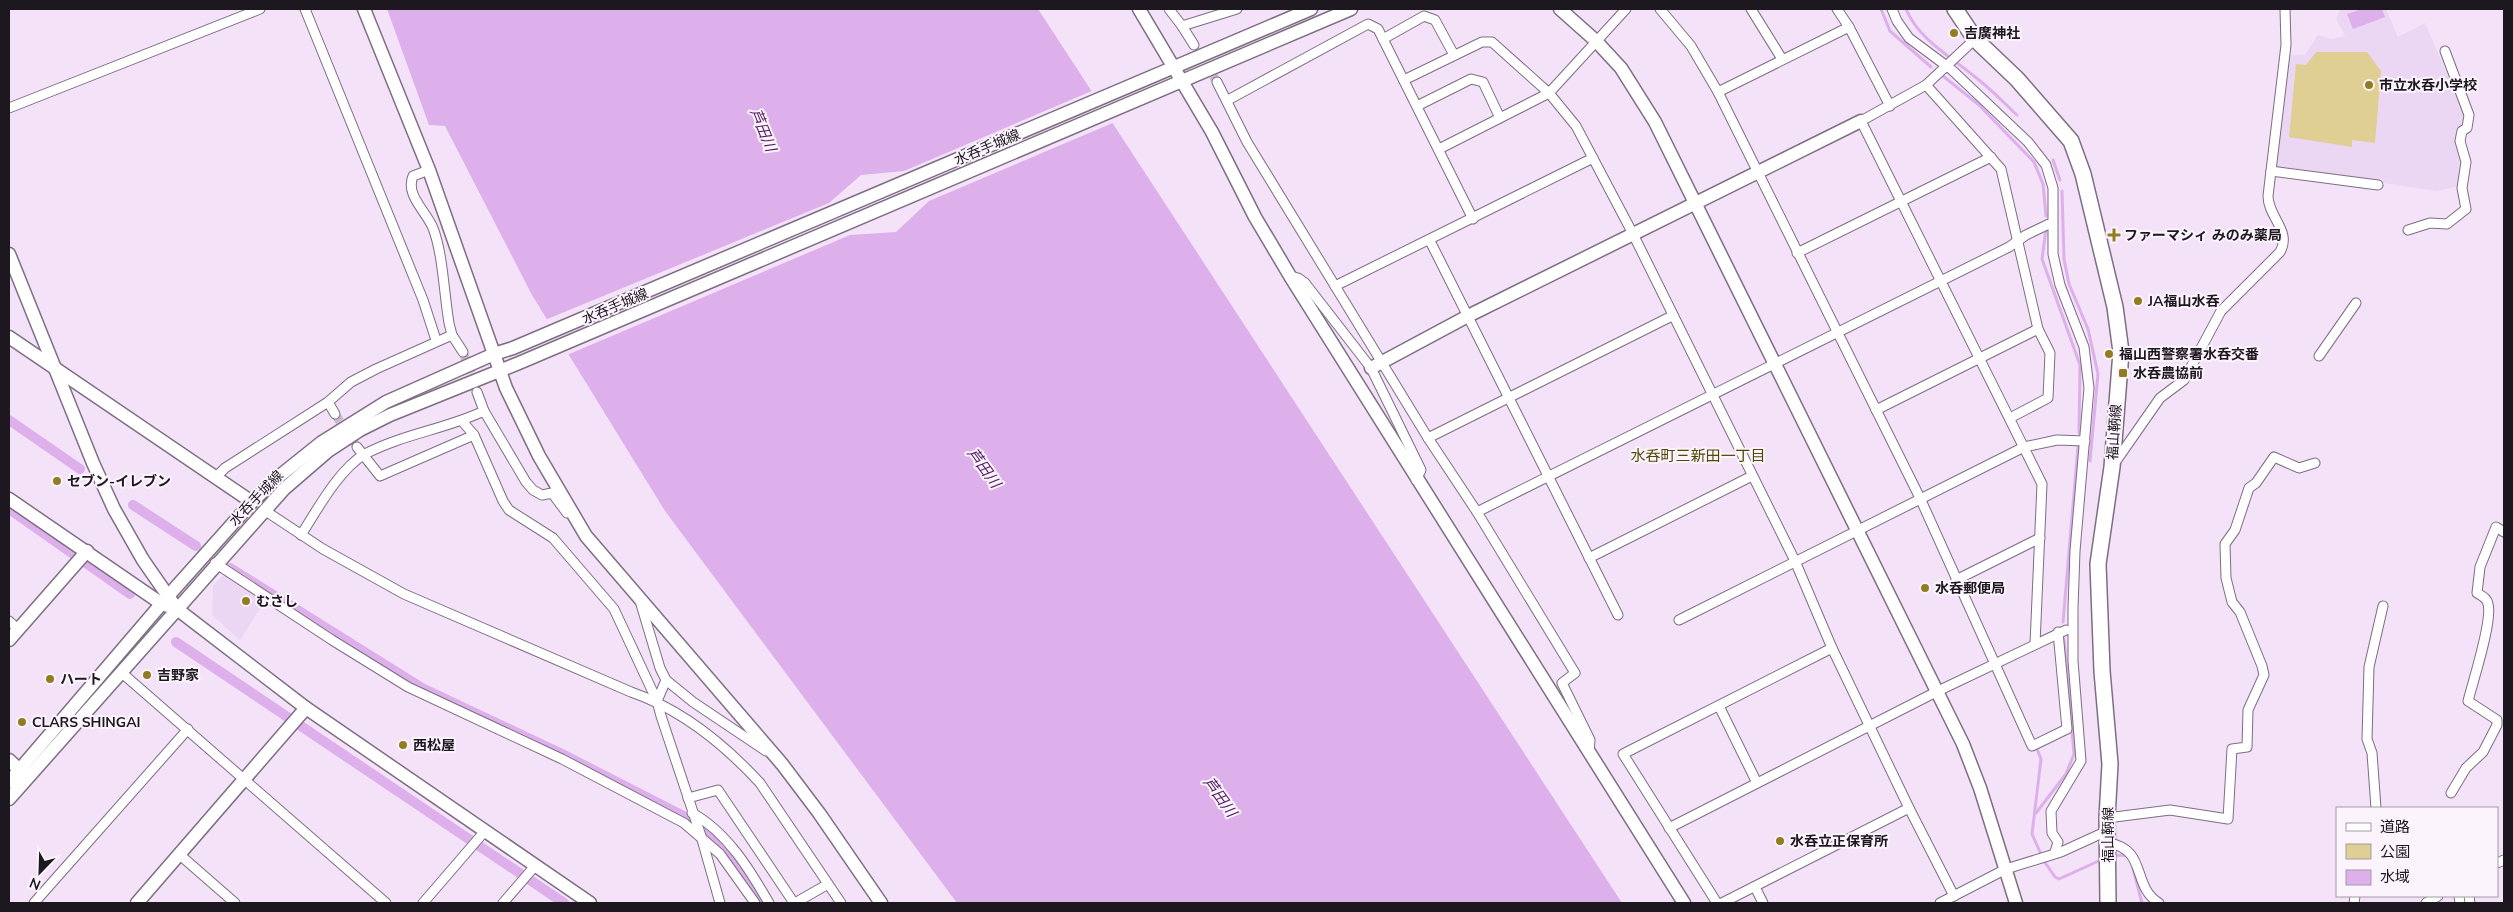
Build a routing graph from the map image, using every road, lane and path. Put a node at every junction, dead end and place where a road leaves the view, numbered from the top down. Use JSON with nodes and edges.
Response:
{"nodes":[{"id":1,"x":260,"y":9,"type":"edge"},
{"id":2,"x":305,"y":9,"type":"edge"},
{"id":3,"x":364,"y":9,"type":"edge"},
{"id":4,"x":1139,"y":9,"type":"edge"},
{"id":5,"x":1169,"y":9,"type":"edge"},
{"id":6,"x":1238,"y":9,"type":"edge"},
{"id":7,"x":1312,"y":9,"type":"edge"},
{"id":8,"x":1351,"y":9,"type":"edge"},
{"id":9,"x":1560,"y":9,"type":"edge"},
{"id":10,"x":1626,"y":9,"type":"edge"},
{"id":11,"x":1660,"y":9,"type":"edge"},
{"id":12,"x":1751,"y":9,"type":"edge"},
{"id":13,"x":1837,"y":9,"type":"edge"},
{"id":14,"x":1892,"y":9,"type":"edge"},
{"id":15,"x":1955,"y":9,"type":"edge"},
{"id":16,"x":2285,"y":9,"type":"edge"},
{"id":17,"x":1182,"y":26,"type":"junction"},
{"id":18,"x":1850,"y":27,"type":"junction"},
{"id":19,"x":1383,"y":39,"type":"junction"},
{"id":20,"x":1975,"y":39,"type":"junction"},
{"id":21,"x":1596,"y":41,"type":"junction"},
{"id":22,"x":1194,"y":45,"type":"tunnel mouth"},
{"id":23,"x":2445,"y":51,"type":"dead end"},
{"id":24,"x":1454,"y":55,"type":"junction"},
{"id":25,"x":1782,"y":59,"type":"junction"},
{"id":26,"x":1951,"y":61,"type":"junction"},
{"id":27,"x":1174,"y":67,"type":"junction"},
{"id":28,"x":1183,"y":80,"type":"junction"},
{"id":29,"x":1404,"y":80,"type":"junction"},
{"id":30,"x":1217,"y":82,"type":"tunnel mouth"},
{"id":31,"x":1926,"y":85,"type":"junction"},
{"id":32,"x":1718,"y":92,"type":"junction"},
{"id":33,"x":1549,"y":93,"type":"junction"},
{"id":34,"x":1228,"y":100,"type":"junction"},
{"id":35,"x":1417,"y":106,"type":"junction"},
{"id":36,"x":1890,"y":106,"type":"junction"},
{"id":37,"x":9,"y":108,"type":"edge"},
{"id":38,"x":1500,"y":118,"type":"junction"},
{"id":39,"x":1861,"y":121,"type":"junction"},
{"id":40,"x":1439,"y":149,"type":"junction"},
{"id":41,"x":1991,"y":157,"type":"junction"},
{"id":42,"x":1593,"y":158,"type":"junction"},
{"id":43,"x":429,"y":170,"type":"junction"},
{"id":44,"x":2271,"y":172,"type":"junction"},
{"id":45,"x":1757,"y":173,"type":"junction"},
{"id":46,"x":2378,"y":185,"type":"dead end"},
{"id":47,"x":1901,"y":201,"type":"junction"},
{"id":48,"x":1696,"y":205,"type":"junction"},
{"id":49,"x":1474,"y":219,"type":"junction"},
{"id":50,"x":2049,"y":224,"type":"dead end"},
{"id":51,"x":2408,"y":230,"type":"dead end"},
{"id":52,"x":1633,"y":234,"type":"junction"},
{"id":53,"x":1430,"y":241,"type":"junction"},
{"id":54,"x":2018,"y":241,"type":"junction"},
{"id":55,"x":1797,"y":253,"type":"junction"},
{"id":56,"x":9,"y":254,"type":"edge"},
{"id":57,"x":1290,"y":276,"type":"junction"},
{"id":58,"x":1941,"y":280,"type":"junction"},
{"id":59,"x":1335,"y":286,"type":"junction"},
{"id":60,"x":2356,"y":303,"type":"dead end"},
{"id":61,"x":1468,"y":316,"type":"junction"},
{"id":62,"x":1672,"y":316,"type":"junction"},
{"id":63,"x":2038,"y":329,"type":"junction"},
{"id":64,"x":1837,"y":331,"type":"junction"},
{"id":65,"x":452,"y":335,"type":"junction"},
{"id":66,"x":9,"y":337,"type":"edge"},
{"id":67,"x":436,"y":340,"type":"junction"},
{"id":68,"x":462,"y":352,"type":"tunnel mouth"},
{"id":69,"x":494,"y":354,"type":"junction"},
{"id":70,"x":2319,"y":356,"type":"dead end"},
{"id":71,"x":1980,"y":359,"type":"junction"},
{"id":72,"x":1774,"y":363,"type":"junction"},
{"id":73,"x":1376,"y":365,"type":"junction"},
{"id":74,"x":55,"y":368,"type":"junction"},
{"id":75,"x":500,"y":369,"type":"junction"},
{"id":76,"x":477,"y":392,"type":"tunnel mouth"},
{"id":77,"x":1712,"y":394,"type":"junction"},
{"id":78,"x":1509,"y":398,"type":"junction"},
{"id":79,"x":328,"y":402,"type":"junction"},
{"id":80,"x":1876,"y":410,"type":"junction"},
{"id":81,"x":484,"y":411,"type":"junction"},
{"id":82,"x":335,"y":414,"type":"tunnel mouth"},
{"id":83,"x":2010,"y":418,"type":"junction"},
{"id":84,"x":462,"y":421,"type":"junction"},
{"id":85,"x":474,"y":435,"type":"junction"},
{"id":86,"x":1428,"y":438,"type":"junction"},
{"id":87,"x":2085,"y":441,"type":"junction"},
{"id":88,"x":357,"y":447,"type":"tunnel mouth"},
{"id":89,"x":2024,"y":447,"type":"junction"},
{"id":90,"x":364,"y":455,"type":"junction"},
{"id":91,"x":2315,"y":463,"type":"dead end"},
{"id":92,"x":2112,"y":466,"type":"junction"},
{"id":93,"x":217,"y":476,"type":"junction"},
{"id":94,"x":1548,"y":476,"type":"junction"},
{"id":95,"x":1752,"y":476,"type":"junction"},
{"id":96,"x":1416,"y":480,"type":"junction"},
{"id":97,"x":9,"y":498,"type":"edge"},
{"id":98,"x":1920,"y":498,"type":"junction"},
{"id":99,"x":252,"y":502,"type":"junction"},
{"id":100,"x":264,"y":510,"type":"junction"},
{"id":101,"x":1478,"y":512,"type":"junction"},
{"id":102,"x":1858,"y":529,"type":"junction"},
{"id":103,"x":2504,"y":532,"type":"edge"},
{"id":104,"x":301,"y":535,"type":"junction"},
{"id":105,"x":586,"y":536,"type":"junction"},
{"id":106,"x":2040,"y":538,"type":"junction"},
{"id":107,"x":87,"y":551,"type":"junction"},
{"id":108,"x":1589,"y":558,"type":"junction"},
{"id":109,"x":1795,"y":561,"type":"junction"},
{"id":110,"x":216,"y":563,"type":"junction"},
{"id":111,"x":1956,"y":580,"type":"junction"},
{"id":112,"x":638,"y":596,"type":"junction"},
{"id":113,"x":165,"y":600,"type":"junction"},
{"id":114,"x":2383,"y":606,"type":"dead end"},
{"id":115,"x":2073,"y":608,"type":"junction"},
{"id":116,"x":177,"y":609,"type":"junction"},
{"id":117,"x":1618,"y":614,"type":"dead end"},
{"id":118,"x":1679,"y":620,"type":"dead end"},
{"id":119,"x":14,"y":625,"type":"edge"},
{"id":120,"x":2062,"y":631,"type":"junction"},
{"id":121,"x":9,"y":640,"type":"edge"},
{"id":122,"x":2035,"y":644,"type":"junction"},
{"id":123,"x":1832,"y":648,"type":"junction"},
{"id":124,"x":2074,"y":660,"type":"junction"},
{"id":125,"x":1994,"y":664,"type":"junction"},
{"id":126,"x":122,"y":673,"type":"junction"},
{"id":127,"x":666,"y":680,"type":"junction"},
{"id":128,"x":1938,"y":691,"type":"junction"},
{"id":129,"x":657,"y":701,"type":"junction"},
{"id":130,"x":1720,"y":706,"type":"junction"},
{"id":131,"x":306,"y":708,"type":"junction"},
{"id":132,"x":1871,"y":726,"type":"junction"},
{"id":133,"x":188,"y":729,"type":"junction"},
{"id":134,"x":1589,"y":753,"type":"junction"},
{"id":135,"x":9,"y":760,"type":"edge"},
{"id":136,"x":782,"y":764,"type":"junction"},
{"id":137,"x":24,"y":774,"type":"junction"},
{"id":138,"x":244,"y":780,"type":"junction"},
{"id":139,"x":9,"y":782,"type":"edge"},
{"id":140,"x":1757,"y":783,"type":"junction"},
{"id":141,"x":2450,"y":793,"type":"dead end"},
{"id":142,"x":688,"y":798,"type":"junction"},
{"id":143,"x":9,"y":799,"type":"edge"},
{"id":144,"x":2376,"y":807,"type":"edge"},
{"id":145,"x":1909,"y":808,"type":"junction"},
{"id":146,"x":693,"y":816,"type":"junction"},
{"id":147,"x":1669,"y":828,"type":"junction"},
{"id":148,"x":485,"y":831,"type":"junction"},
{"id":149,"x":700,"y":834,"type":"junction"},
{"id":150,"x":2108,"y":841,"type":"junction"},
{"id":151,"x":2055,"y":852,"type":"junction"},
{"id":152,"x":180,"y":855,"type":"junction"},
{"id":153,"x":535,"y":866,"type":"junction"},
{"id":154,"x":2006,"y":869,"type":"junction"},
{"id":155,"x":828,"y":884,"type":"junction"},
{"id":156,"x":1755,"y":887,"type":"junction"},
{"id":157,"x":1954,"y":896,"type":"junction"},
{"id":158,"x":1681,"y":900,"type":"edge"},
{"id":159,"x":34,"y":903,"type":"edge"},
{"id":160,"x":138,"y":903,"type":"edge"},
{"id":161,"x":235,"y":903,"type":"edge"},
{"id":162,"x":386,"y":903,"type":"edge"},
{"id":163,"x":424,"y":903,"type":"edge"},
{"id":164,"x":503,"y":903,"type":"edge"},
{"id":165,"x":590,"y":903,"type":"edge"},
{"id":166,"x":720,"y":903,"type":"edge"},
{"id":167,"x":755,"y":903,"type":"edge"},
{"id":168,"x":769,"y":903,"type":"edge"},
{"id":169,"x":794,"y":903,"type":"edge"},
{"id":170,"x":841,"y":903,"type":"edge"},
{"id":171,"x":882,"y":903,"type":"edge"},
{"id":172,"x":1692,"y":903,"type":"edge"},
{"id":173,"x":1717,"y":903,"type":"edge"},
{"id":174,"x":1722,"y":903,"type":"edge"},
{"id":175,"x":1763,"y":903,"type":"edge"},
{"id":176,"x":1940,"y":903,"type":"edge"},
{"id":177,"x":2016,"y":903,"type":"edge"},
{"id":178,"x":2108,"y":903,"type":"edge"},
{"id":179,"x":2159,"y":903,"type":"edge"}],
"edges":[{"from":1,"to":37,"type":"street"},
{"from":2,"to":67,"type":"street"},
{"from":3,"to":43,"type":"street"},
{"from":4,"to":27,"type":"street"},
{"from":5,"to":17,"type":"street"},
{"from":6,"to":17,"type":"street"},
{"from":7,"to":27,"type":"street","name":"水呑手城線"},
{"from":8,"to":28,"type":"street","name":"水呑手城線"},
{"from":9,"to":21,"type":"street"},
{"from":10,"to":21,"type":"street"},
{"from":11,"to":32,"type":"street"},
{"from":12,"to":25,"type":"street"},
{"from":13,"to":18,"type":"street"},
{"from":14,"to":26,"type":"street"},
{"from":15,"to":20,"type":"main road","name":"福山鞆線"},
{"from":16,"to":44,"type":"street"},
{"from":17,"to":22,"type":"street"},
{"from":18,"to":25,"type":"street"},
{"from":18,"to":36,"type":"street"},
{"from":19,"to":24,"type":"street"},
{"from":19,"to":29,"type":"street"},
{"from":19,"to":34,"type":"street"},
{"from":20,"to":26,"type":"street"},
{"from":20,"to":92,"type":"main road","name":"福山鞆線"},
{"from":21,"to":33,"type":"street"},
{"from":21,"to":48,"type":"street"},
{"from":23,"to":51,"type":"street"},
{"from":24,"to":29,"type":"street"},
{"from":24,"to":33,"type":"street"},
{"from":25,"to":32,"type":"street"},
{"from":26,"to":31,"type":"street"},
{"from":26,"to":87,"type":"street"},
{"from":27,"to":28,"type":"street"},
{"from":27,"to":69,"type":"street","name":"水呑手城線"},
{"from":28,"to":57,"type":"street"},
{"from":28,"to":75,"type":"street","name":"水呑手城線"},
{"from":29,"to":35,"type":"street"},
{"from":30,"to":34,"type":"street"},
{"from":31,"to":36,"type":"street"},
{"from":31,"to":41,"type":"street"},
{"from":32,"to":45,"type":"street"},
{"from":33,"to":38,"type":"street"},
{"from":33,"to":42,"type":"street"},
{"from":34,"to":59,"type":"street"},
{"from":35,"to":38,"type":"street"},
{"from":35,"to":40,"type":"street"},
{"from":36,"to":39,"type":"street"},
{"from":38,"to":40,"type":"street"},
{"from":39,"to":45,"type":"street"},
{"from":39,"to":47,"type":"street"},
{"from":40,"to":49,"type":"street"},
{"from":41,"to":47,"type":"street"},
{"from":41,"to":54,"type":"street"},
{"from":42,"to":49,"type":"street"},
{"from":42,"to":52,"type":"street"},
{"from":43,"to":65,"type":"street"},
{"from":43,"to":69,"type":"street"},
{"from":44,"to":46,"type":"street"},
{"from":44,"to":92,"type":"street"},
{"from":45,"to":48,"type":"street"},
{"from":45,"to":55,"type":"street"},
{"from":47,"to":55,"type":"street"},
{"from":47,"to":58,"type":"street"},
{"from":48,"to":52,"type":"street"},
{"from":48,"to":72,"type":"street"},
{"from":49,"to":53,"type":"street"},
{"from":50,"to":54,"type":"street"},
{"from":52,"to":61,"type":"street"},
{"from":52,"to":62,"type":"street"},
{"from":53,"to":59,"type":"street"},
{"from":53,"to":61,"type":"street"},
{"from":54,"to":58,"type":"street"},
{"from":54,"to":63,"type":"street"},
{"from":55,"to":64,"type":"street"},
{"from":56,"to":74,"type":"street"},
{"from":57,"to":73,"type":"street"},
{"from":57,"to":96,"type":"street"},
{"from":58,"to":64,"type":"street"},
{"from":58,"to":71,"type":"street"},
{"from":59,"to":73,"type":"street"},
{"from":60,"to":70,"type":"street"},
{"from":61,"to":73,"type":"street"},
{"from":61,"to":78,"type":"street"},
{"from":62,"to":77,"type":"street"},
{"from":62,"to":78,"type":"street"},
{"from":63,"to":71,"type":"street"},
{"from":63,"to":83,"type":"street"},
{"from":64,"to":72,"type":"street"},
{"from":64,"to":80,"type":"street"},
{"from":65,"to":67,"type":"street"},
{"from":65,"to":68,"type":"street"},
{"from":66,"to":74,"type":"street"},
{"from":67,"to":79,"type":"street"},
{"from":69,"to":75,"type":"street"},
{"from":69,"to":99,"type":"street","name":"水呑手城線"},
{"from":71,"to":80,"type":"street"},
{"from":71,"to":83,"type":"street"},
{"from":72,"to":77,"type":"street"},
{"from":72,"to":102,"type":"street"},
{"from":73,"to":86,"type":"street"},
{"from":73,"to":96,"type":"street"},
{"from":74,"to":93,"type":"street"},
{"from":74,"to":113,"type":"street"},
{"from":75,"to":100,"type":"street","name":"水呑手城線"},
{"from":75,"to":105,"type":"street"},
{"from":76,"to":81,"type":"street"},
{"from":77,"to":94,"type":"street"},
{"from":77,"to":95,"type":"street"},
{"from":78,"to":86,"type":"street"},
{"from":78,"to":94,"type":"street"},
{"from":79,"to":82,"type":"street"},
{"from":79,"to":93,"type":"street"},
{"from":80,"to":98,"type":"street"},
{"from":81,"to":84,"type":"street"},
{"from":81,"to":105,"type":"street"},
{"from":83,"to":89,"type":"street"},
{"from":84,"to":85,"type":"street"},
{"from":84,"to":90,"type":"street"},
{"from":85,"to":90,"type":"street"},
{"from":85,"to":129,"type":"street"},
{"from":86,"to":101,"type":"street"},
{"from":87,"to":89,"type":"street"},
{"from":87,"to":115,"type":"street"},
{"from":88,"to":90,"type":"street"},
{"from":89,"to":98,"type":"street"},
{"from":89,"to":106,"type":"street"},
{"from":90,"to":104,"type":"street"},
{"from":91,"to":150,"type":"street"},
{"from":92,"to":150,"type":"main road","name":"福山鞆線"},
{"from":93,"to":99,"type":"street"},
{"from":94,"to":101,"type":"street"},
{"from":94,"to":108,"type":"street"},
{"from":95,"to":108,"type":"street"},
{"from":95,"to":109,"type":"street"},
{"from":96,"to":134,"type":"street"},
{"from":97,"to":107,"type":"street"},
{"from":98,"to":102,"type":"street"},
{"from":98,"to":111,"type":"street"},
{"from":99,"to":113,"type":"street","name":"水呑手城線"},
{"from":100,"to":104,"type":"street"},
{"from":100,"to":110,"type":"street","name":"水呑手城線"},
{"from":101,"to":134,"type":"street"},
{"from":102,"to":109,"type":"street"},
{"from":102,"to":128,"type":"street"},
{"from":103,"to":141,"type":"street"},
{"from":104,"to":129,"type":"street"},
{"from":105,"to":112,"type":"street"},
{"from":106,"to":111,"type":"street"},
{"from":106,"to":122,"type":"street"},
{"from":107,"to":113,"type":"street"},
{"from":107,"to":119,"type":"street"},
{"from":108,"to":117,"type":"street"},
{"from":109,"to":118,"type":"street"},
{"from":109,"to":123,"type":"street"},
{"from":110,"to":116,"type":"street","name":"水呑手城線"},
{"from":110,"to":149,"type":"street"},
{"from":111,"to":125,"type":"street"},
{"from":112,"to":127,"type":"street"},
{"from":112,"to":136,"type":"street"},
{"from":113,"to":116,"type":"street"},
{"from":113,"to":137,"type":"street","name":"水呑手城線"},
{"from":114,"to":144,"type":"street"},
{"from":115,"to":120,"type":"street"},
{"from":115,"to":124,"type":"street"},
{"from":116,"to":126,"type":"street","name":"水呑手城線"},
{"from":116,"to":131,"type":"street"},
{"from":119,"to":121,"type":"street"},
{"from":120,"to":122,"type":"street"},
{"from":120,"to":124,"type":"street"},
{"from":120,"to":125,"type":"street"},
{"from":122,"to":125,"type":"street"},
{"from":123,"to":130,"type":"street"},
{"from":123,"to":132,"type":"street"},
{"from":124,"to":151,"type":"street"},
{"from":125,"to":128,"type":"street"},
{"from":126,"to":133,"type":"street"},
{"from":126,"to":137,"type":"street","name":"水呑手城線"},
{"from":127,"to":129,"type":"street"},
{"from":127,"to":136,"type":"street"},
{"from":128,"to":132,"type":"street"},
{"from":128,"to":154,"type":"street"},
{"from":129,"to":142,"type":"street"},
{"from":129,"to":155,"type":"street"},
{"from":130,"to":140,"type":"street"},
{"from":130,"to":147,"type":"street"},
{"from":131,"to":138,"type":"street"},
{"from":131,"to":148,"type":"street"},
{"from":132,"to":140,"type":"street"},
{"from":132,"to":145,"type":"street"},
{"from":133,"to":138,"type":"street"},
{"from":133,"to":159,"type":"street"},
{"from":134,"to":158,"type":"street"},
{"from":135,"to":137,"type":"street"},
{"from":136,"to":171,"type":"street"},
{"from":137,"to":139,"type":"street","name":"水呑手城線"},
{"from":137,"to":143,"type":"street","name":"水呑手城線"},
{"from":138,"to":152,"type":"street"},
{"from":138,"to":162,"type":"street"},
{"from":140,"to":147,"type":"street"},
{"from":142,"to":146,"type":"street"},
{"from":142,"to":169,"type":"street"},
{"from":145,"to":156,"type":"street"},
{"from":145,"to":157,"type":"street"},
{"from":146,"to":149,"type":"street"},
{"from":146,"to":168,"type":"street"},
{"from":147,"to":173,"type":"street"},
{"from":148,"to":153,"type":"street"},
{"from":148,"to":163,"type":"street"},
{"from":149,"to":166,"type":"street"},
{"from":149,"to":167,"type":"street"},
{"from":150,"to":151,"type":"street"},
{"from":150,"to":178,"type":"main road","name":"福山鞆線"},
{"from":150,"to":179,"type":"street"},
{"from":151,"to":154,"type":"street"},
{"from":152,"to":160,"type":"street"},
{"from":152,"to":161,"type":"street"},
{"from":153,"to":164,"type":"street"},
{"from":153,"to":165,"type":"street"},
{"from":154,"to":157,"type":"street"},
{"from":154,"to":177,"type":"street"},
{"from":155,"to":169,"type":"street"},
{"from":155,"to":170,"type":"street"},
{"from":156,"to":174,"type":"street"},
{"from":156,"to":175,"type":"street"},
{"from":157,"to":176,"type":"street"},
{"from":158,"to":172,"type":"street"}]}
